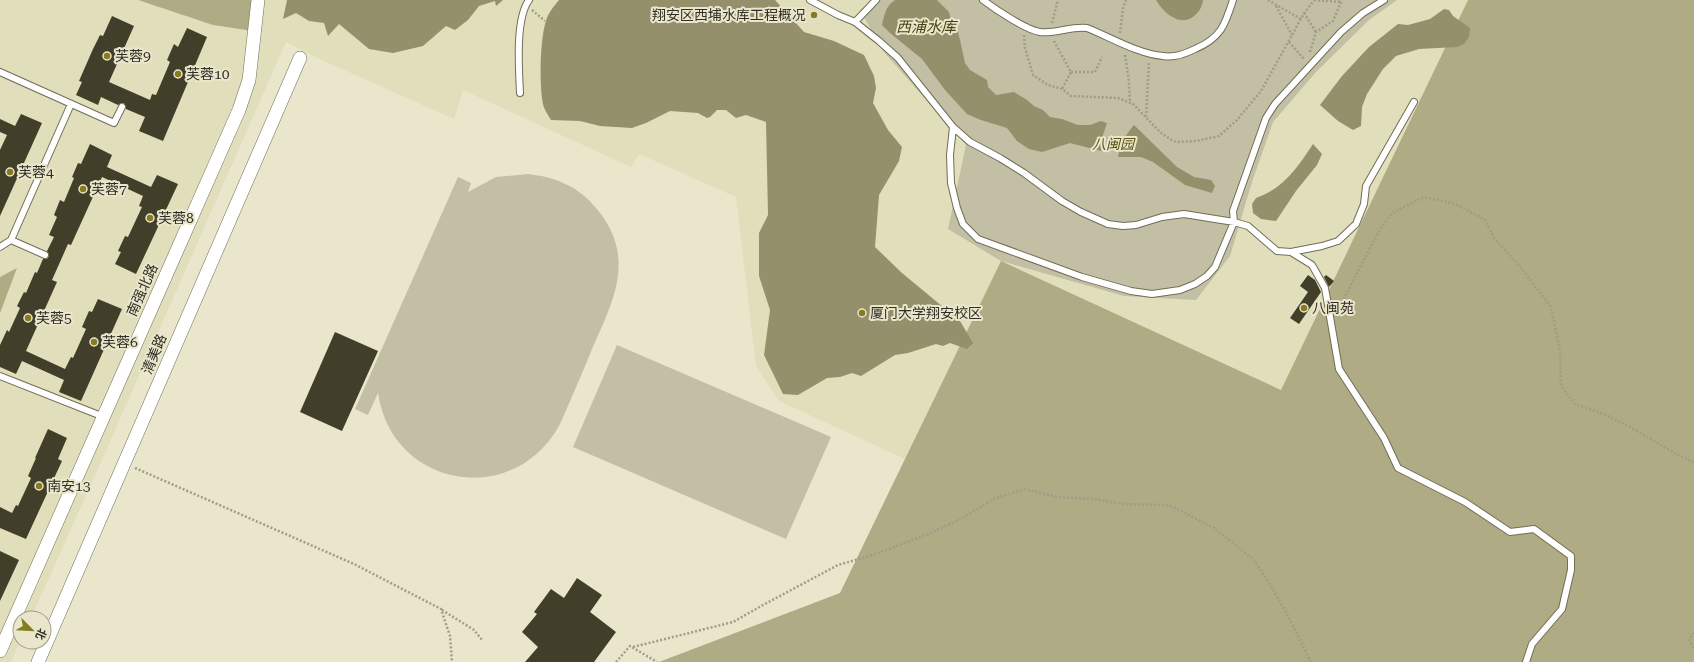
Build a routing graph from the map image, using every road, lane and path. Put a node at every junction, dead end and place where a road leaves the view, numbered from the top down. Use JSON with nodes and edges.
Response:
{"nodes":[{"id":1,"x":258,"y":0,"type":"edge"},
{"id":2,"x":810,"y":0,"type":"edge"},
{"id":3,"x":876,"y":0,"type":"edge"},
{"id":4,"x":983,"y":0,"type":"edge"},
{"id":5,"x":1058,"y":0,"type":"edge"},
{"id":6,"x":1126,"y":0,"type":"edge"},
{"id":7,"x":1233,"y":0,"type":"edge"},
{"id":8,"x":1268,"y":0,"type":"edge"},
{"id":9,"x":1314,"y":0,"type":"edge"},
{"id":10,"x":1384,"y":0,"type":"edge"},
{"id":11,"x":1341,"y":1,"type":"edge"},
{"id":12,"x":528,"y":2,"type":"edge"},
{"id":13,"x":1276,"y":6,"type":"junction"},
{"id":14,"x":1304,"y":13,"type":"junction"},
{"id":15,"x":1301,"y":18,"type":"junction"},
{"id":16,"x":545,"y":21,"type":"dead end"},
{"id":17,"x":855,"y":22,"type":"junction"},
{"id":18,"x":1024,"y":25,"type":"junction"},
{"id":19,"x":1050,"y":31,"type":"junction"},
{"id":20,"x":1316,"y":32,"type":"junction"},
{"id":21,"x":1292,"y":36,"type":"junction"},
{"id":22,"x":1120,"y":41,"type":"junction"},
{"id":23,"x":1289,"y":42,"type":"junction"},
{"id":24,"x":1151,"y":54,"type":"junction"},
{"id":25,"x":1102,"y":57,"type":"dead end"},
{"id":26,"x":300,"y":58,"type":"dead end"},
{"id":27,"x":1311,"y":64,"type":"junction"},
{"id":28,"x":0,"y":72,"type":"edge"},
{"id":29,"x":1071,"y":72,"type":"junction"},
{"id":30,"x":1062,"y":89,"type":"junction"},
{"id":31,"x":520,"y":93,"type":"dead end"},
{"id":32,"x":1414,"y":102,"type":"dead end"},
{"id":33,"x":1130,"y":103,"type":"junction"},
{"id":34,"x":71,"y":104,"type":"junction"},
{"id":35,"x":122,"y":107,"type":"dead end"},
{"id":36,"x":1146,"y":117,"type":"junction"},
{"id":37,"x":953,"y":127,"type":"junction"},
{"id":38,"x":1234,"y":222,"type":"junction"},
{"id":39,"x":11,"y":240,"type":"junction"},
{"id":40,"x":0,"y":247,"type":"edge"},
{"id":41,"x":1291,"y":252,"type":"junction"},
{"id":42,"x":45,"y":255,"type":"dead end"},
{"id":43,"x":1331,"y":324,"type":"junction"},
{"id":44,"x":0,"y":376,"type":"edge"},
{"id":45,"x":104,"y":417,"type":"junction"},
{"id":46,"x":1694,"y":462,"type":"edge"},
{"id":47,"x":125,"y":463,"type":"junction"},
{"id":48,"x":441,"y":609,"type":"junction"},
{"id":49,"x":1694,"y":633,"type":"edge"},
{"id":50,"x":482,"y":641,"type":"dead end"},
{"id":51,"x":632,"y":647,"type":"junction"},
{"id":52,"x":1694,"y":650,"type":"edge"},
{"id":53,"x":0,"y":651,"type":"edge"},
{"id":54,"x":38,"y":662,"type":"edge"},
{"id":55,"x":452,"y":662,"type":"edge"},
{"id":56,"x":616,"y":662,"type":"edge"},
{"id":57,"x":656,"y":662,"type":"edge"},
{"id":58,"x":1311,"y":662,"type":"edge"},
{"id":59,"x":1526,"y":662,"type":"edge"}],
"edges":[{"from":1,"to":45,"type":"street","name":"南强北路"},
{"from":2,"to":17,"type":"lane"},
{"from":3,"to":17,"type":"lane"},
{"from":4,"to":18,"type":"lane"},
{"from":5,"to":19,"type":"path"},
{"from":6,"to":22,"type":"path"},
{"from":7,"to":24,"type":"lane"},
{"from":8,"to":13,"type":"path"},
{"from":9,"to":11,"type":"path"},
{"from":9,"to":14,"type":"path"},
{"from":10,"to":27,"type":"lane"},
{"from":11,"to":20,"type":"path"},
{"from":12,"to":16,"type":"path"},
{"from":12,"to":31,"type":"lane"},
{"from":13,"to":15,"type":"path"},
{"from":13,"to":21,"type":"path"},
{"from":14,"to":15,"type":"path"},
{"from":14,"to":20,"type":"path"},
{"from":15,"to":21,"type":"path"},
{"from":17,"to":37,"type":"lane"},
{"from":18,"to":19,"type":"lane"},
{"from":18,"to":30,"type":"path"},
{"from":19,"to":22,"type":"lane"},
{"from":19,"to":29,"type":"path"},
{"from":20,"to":27,"type":"path"},
{"from":21,"to":23,"type":"path"},
{"from":22,"to":24,"type":"lane"},
{"from":22,"to":33,"type":"path"},
{"from":23,"to":27,"type":"path"},
{"from":23,"to":36,"type":"path"},
{"from":24,"to":36,"type":"path"},
{"from":25,"to":29,"type":"path"},
{"from":26,"to":47,"type":"street","name":"清美路"},
{"from":27,"to":38,"type":"lane"},
{"from":28,"to":34,"type":"lane"},
{"from":29,"to":30,"type":"path"},
{"from":30,"to":33,"type":"path"},
{"from":32,"to":41,"type":"lane"},
{"from":33,"to":36,"type":"path"},
{"from":34,"to":35,"type":"lane"},
{"from":34,"to":39,"type":"lane"},
{"from":37,"to":38,"type":"lane"},
{"from":37,"to":38,"type":"lane"},
{"from":38,"to":41,"type":"lane"},
{"from":39,"to":40,"type":"lane"},
{"from":39,"to":42,"type":"lane"},
{"from":41,"to":43,"type":"lane"},
{"from":43,"to":46,"type":"path"},
{"from":43,"to":59,"type":"lane"},
{"from":44,"to":45,"type":"lane"},
{"from":45,"to":53,"type":"street","name":"南强北路"},
{"from":47,"to":48,"type":"path"},
{"from":47,"to":54,"type":"street","name":"清美路"},
{"from":48,"to":50,"type":"path"},
{"from":48,"to":55,"type":"path"},
{"from":49,"to":52,"type":"path"},
{"from":51,"to":56,"type":"path"},
{"from":51,"to":57,"type":"path"},
{"from":51,"to":58,"type":"path"}]}
